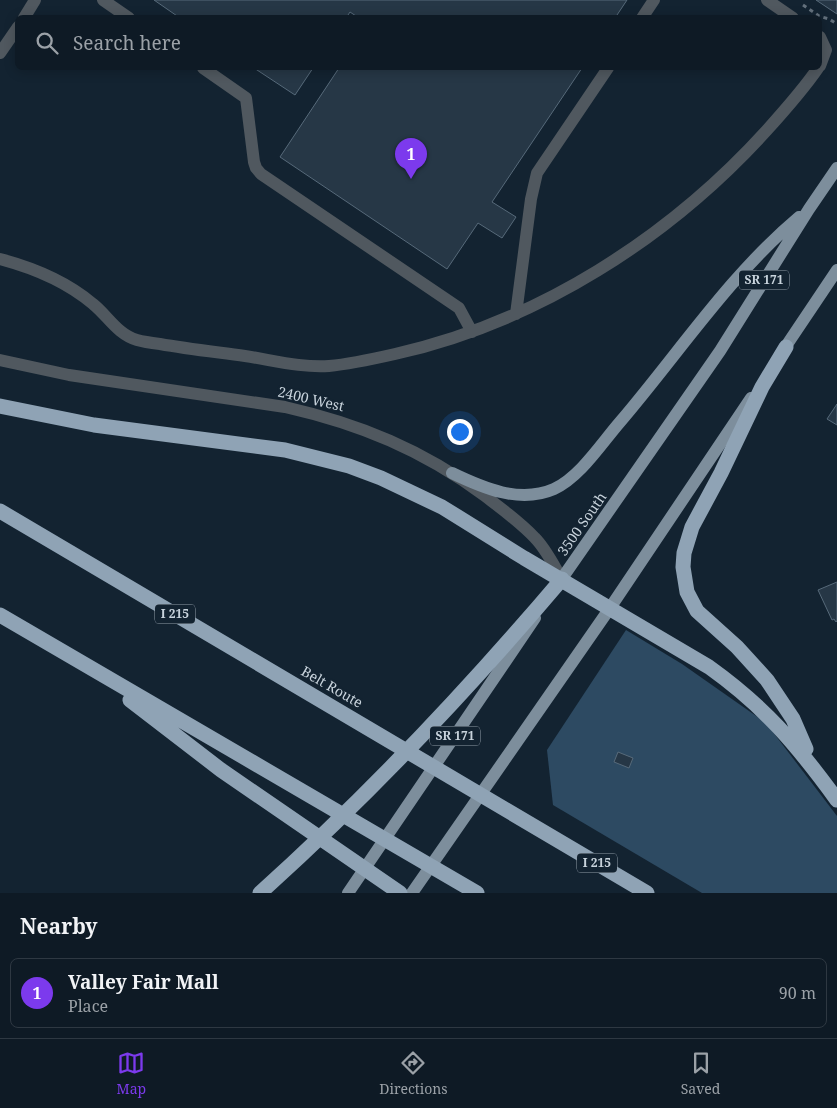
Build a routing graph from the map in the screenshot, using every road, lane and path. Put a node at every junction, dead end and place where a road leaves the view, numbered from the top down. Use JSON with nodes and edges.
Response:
{"nodes":[{"id":1,"x":35,"y":0,"type":"edge"},
{"id":2,"x":103,"y":0,"type":"edge"},
{"id":3,"x":654,"y":0,"type":"edge"},
{"id":4,"x":766,"y":0,"type":"edge"},
{"id":5,"x":806,"y":0,"type":"edge"},
{"id":6,"x":26,"y":15,"type":"edge"},
{"id":7,"x":125,"y":15,"type":"edge"},
{"id":8,"x":644,"y":15,"type":"edge"},
{"id":9,"x":788,"y":15,"type":"edge"},
{"id":10,"x":818,"y":15,"type":"edge"},
{"id":11,"x":822,"y":17,"type":"edge"},
{"id":12,"x":837,"y":24,"type":"edge"},
{"id":13,"x":15,"y":31,"type":"edge"},
{"id":14,"x":822,"y":41,"type":"edge"},
{"id":15,"x":0,"y":53,"type":"edge"},
{"id":16,"x":822,"y":60,"type":"edge"},
{"id":17,"x":206,"y":70,"type":"edge"},
{"id":18,"x":607,"y":70,"type":"edge"},
{"id":19,"x":817,"y":70,"type":"edge"},
{"id":20,"x":837,"y":168,"type":"edge"},
{"id":21,"x":809,"y":209,"type":"junction"},
{"id":22,"x":0,"y":259,"type":"edge"},
{"id":23,"x":837,"y":270,"type":"edge"},
{"id":24,"x":516,"y":314,"type":"junction"},
{"id":25,"x":472,"y":332,"type":"junction"},
{"id":26,"x":786,"y":346,"type":"junction"},
{"id":27,"x":0,"y":360,"type":"edge"},
{"id":28,"x":0,"y":406,"type":"edge"},
{"id":29,"x":452,"y":473,"type":"junction"},
{"id":30,"x":0,"y":511,"type":"edge"},
{"id":31,"x":562,"y":579,"type":"junction"},
{"id":32,"x":610,"y":608,"type":"junction"},
{"id":33,"x":0,"y":615,"type":"edge"},
{"id":34,"x":101,"y":674,"type":"junction"},
{"id":35,"x":812,"y":765,"type":"junction"},
{"id":36,"x":837,"y":800,"type":"edge"},
{"id":37,"x":260,"y":893,"type":"edge"},
{"id":38,"x":348,"y":893,"type":"edge"},
{"id":39,"x":400,"y":893,"type":"edge"},
{"id":40,"x":412,"y":893,"type":"edge"},
{"id":41,"x":477,"y":893,"type":"edge"},
{"id":42,"x":647,"y":893,"type":"edge"}],
"edges":[{"from":1,"to":6,"type":"street"},
{"from":2,"to":7,"type":"street"},
{"from":3,"to":8,"type":"street"},
{"from":4,"to":9,"type":"street"},
{"from":5,"to":10,"type":"path"},
{"from":11,"to":12,"type":"path"},
{"from":13,"to":15,"type":"street"},
{"from":14,"to":16,"type":"street"},
{"from":17,"to":25,"type":"street"},
{"from":18,"to":24,"type":"street"},
{"from":19,"to":24,"type":"street"},
{"from":20,"to":21,"type":"main road","name":"3500 South","number":"SR 171"},
{"from":21,"to":29,"type":"main road"},
{"from":21,"to":31,"type":"main road","name":"3500 South","number":"SR 171"},
{"from":22,"to":25,"type":"street"},
{"from":23,"to":26,"type":"main road"},
{"from":24,"to":25,"type":"street"},
{"from":26,"to":32,"type":"main road"},
{"from":26,"to":35,"type":"highway"},
{"from":27,"to":29,"type":"street","name":"2400 West"},
{"from":28,"to":31,"type":"highway"},
{"from":29,"to":31,"type":"street","name":"2400 West"},
{"from":30,"to":42,"type":"highway","name":"Belt Route","number":"I 215"},
{"from":31,"to":32,"type":"highway"},
{"from":31,"to":37,"type":"highway"},
{"from":31,"to":38,"type":"main road","name":"3500 South","number":"SR 171"},
{"from":32,"to":35,"type":"highway"},
{"from":32,"to":40,"type":"main road"},
{"from":33,"to":34,"type":"highway"},
{"from":34,"to":39,"type":"highway"},
{"from":34,"to":41,"type":"highway"},
{"from":35,"to":36,"type":"highway"}]}
